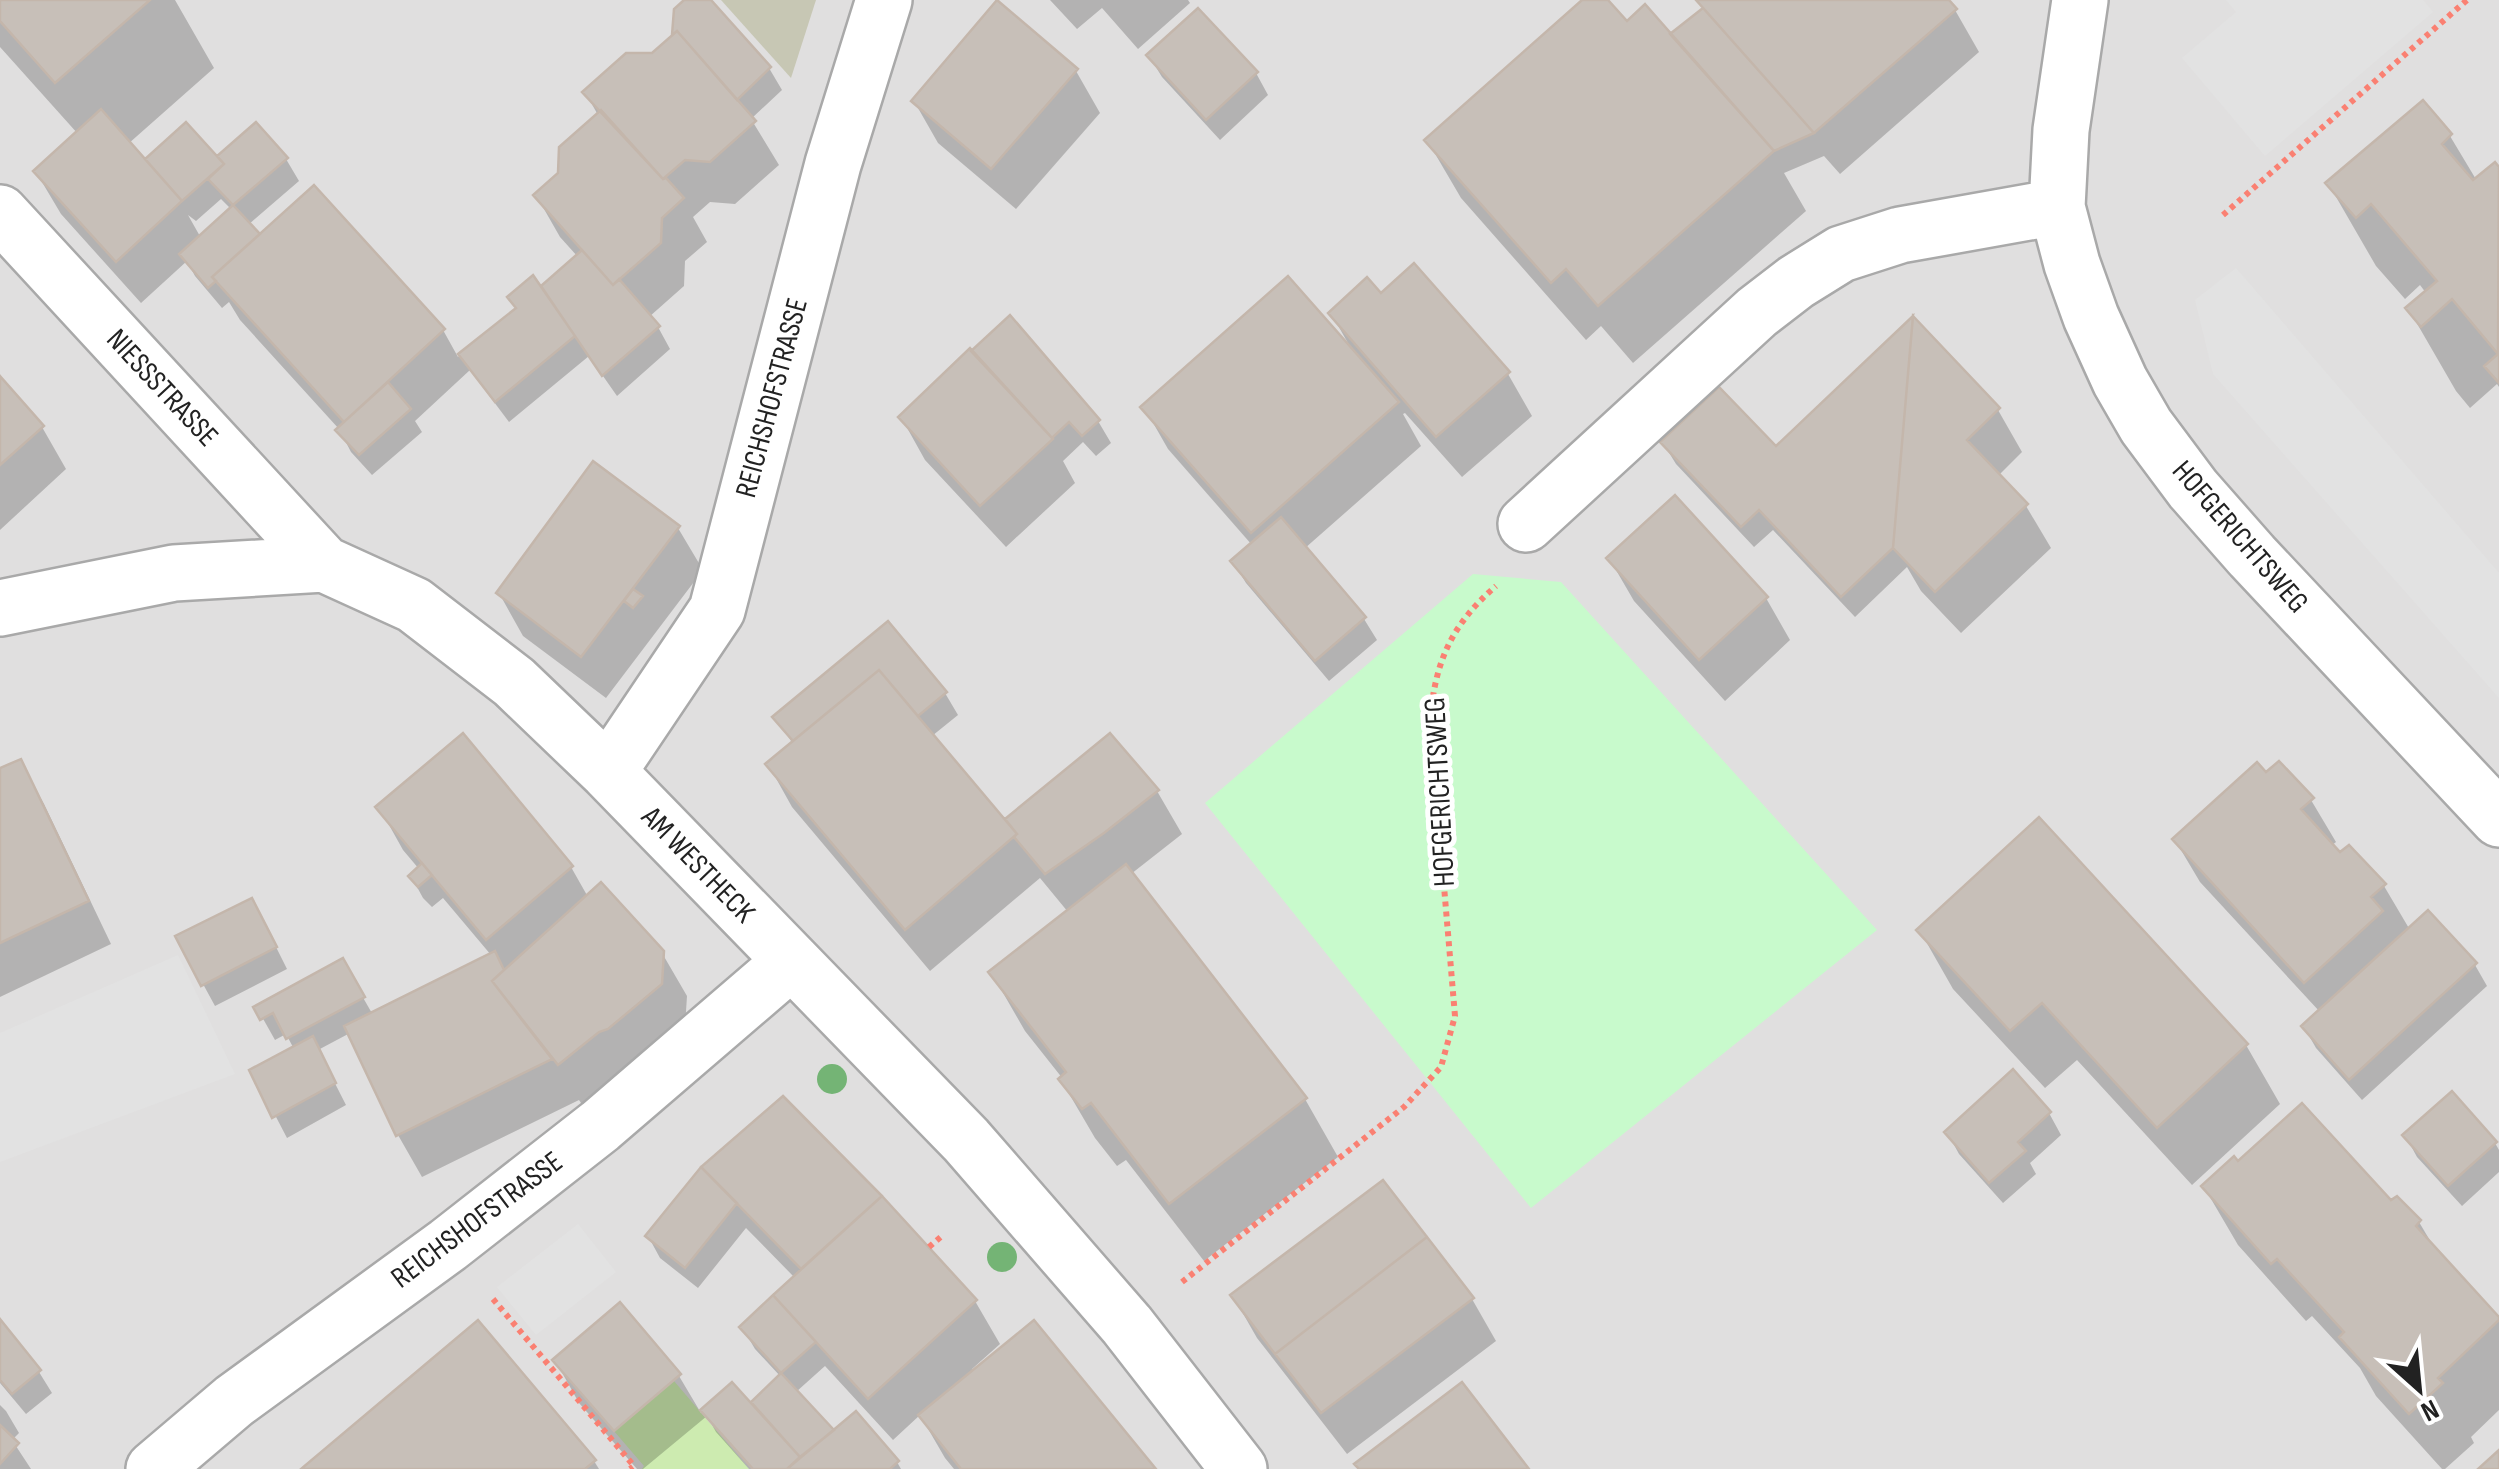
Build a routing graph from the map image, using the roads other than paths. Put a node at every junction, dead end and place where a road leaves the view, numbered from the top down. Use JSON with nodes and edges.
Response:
{"nodes":[{"id":1,"x":884,"y":0,"type":"edge"},
{"id":2,"x":2080,"y":0,"type":"edge"},
{"id":3,"x":2057,"y":207,"type":"junction"},
{"id":4,"x":0,"y":213,"type":"edge"},
{"id":5,"x":1526,"y":524,"type":"road end"},
{"id":6,"x":324,"y":564,"type":"junction"},
{"id":7,"x":0,"y":608,"type":"edge"},
{"id":8,"x":608,"y":772,"type":"junction"},
{"id":9,"x":2499,"y":819,"type":"edge"},
{"id":10,"x":792,"y":961,"type":"junction"},
{"id":11,"x":154,"y":1469,"type":"edge"},
{"id":12,"x":1239,"y":1469,"type":"edge"}],
"edges":[{"from":1,"to":8,"type":"street","name":"REICHSHOFSTRASSE"},
{"from":2,"to":3,"type":"street","name":"HOFGERICHTSWEG"},
{"from":3,"to":5,"type":"street"},
{"from":3,"to":9,"type":"street","name":"HOFGERICHTSWEG"},
{"from":4,"to":6,"type":"street","name":"NIESSSTRASSE"},
{"from":6,"to":7,"type":"street","name":"AM WESTHECK"},
{"from":6,"to":8,"type":"street","name":"AM WESTHECK"},
{"from":8,"to":10,"type":"street","name":"AM WESTHECK"},
{"from":10,"to":11,"type":"street","name":"REICHSHOFSTRASSE"},
{"from":10,"to":12,"type":"street","name":"AM WESTHECK"}]}
